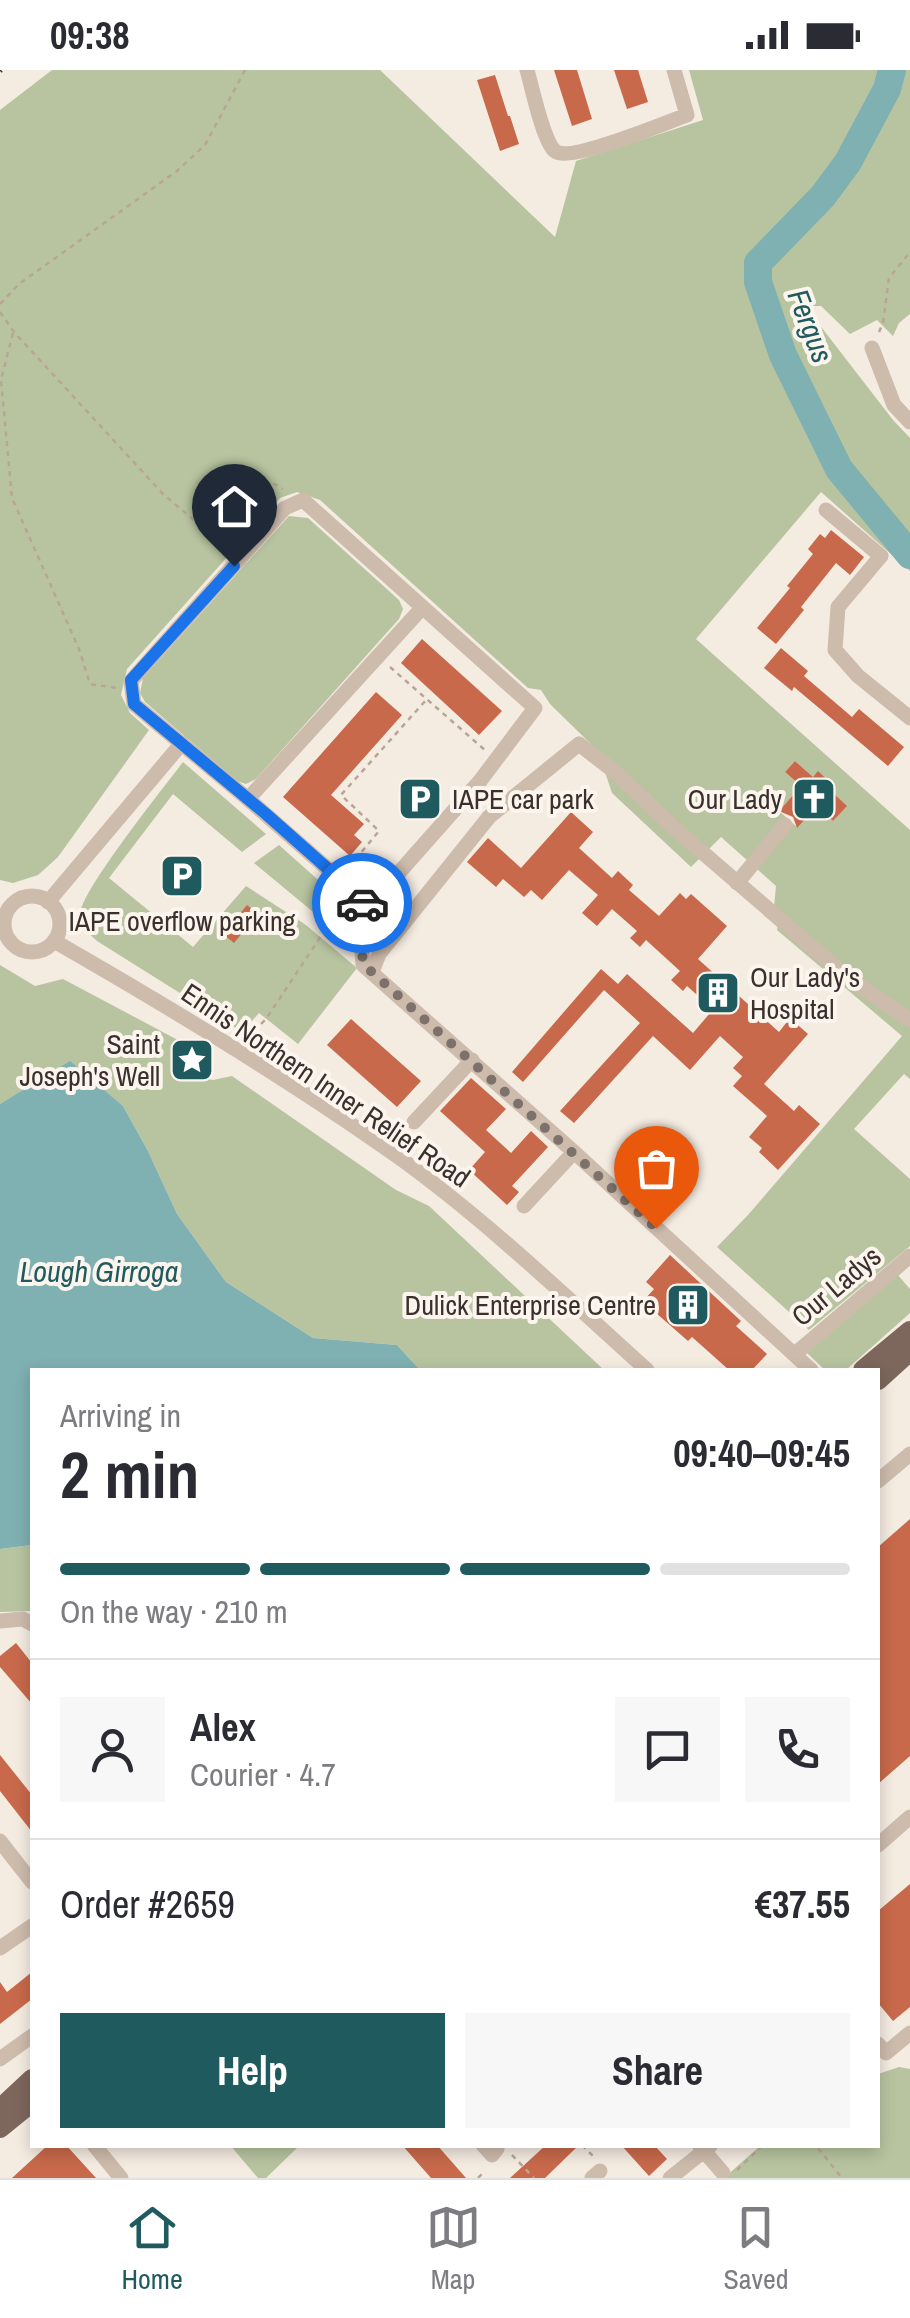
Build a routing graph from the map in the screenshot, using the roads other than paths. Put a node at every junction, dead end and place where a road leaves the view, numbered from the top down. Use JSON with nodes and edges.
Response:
{"nodes":[{"id":1,"x":527,"y":70,"type":"edge"},
{"id":2,"x":674,"y":70,"type":"edge"},
{"id":3,"x":872,"y":348,"type":"road end"},
{"id":4,"x":910,"y":422,"type":"edge"},
{"id":5,"x":826,"y":510,"type":"dead end"},
{"id":6,"x":422,"y":608,"type":"junction"},
{"id":7,"x":910,"y":718,"type":"edge"},
{"id":8,"x":182,"y":743,"type":"junction"},
{"id":9,"x":248,"y":800,"type":"junction"},
{"id":10,"x":785,"y":825,"type":"dead end"},
{"id":11,"x":737,"y":883,"type":"junction"},
{"id":12,"x":362,"y":899,"type":"junction"},
{"id":13,"x":48,"y":902,"type":"junction"},
{"id":14,"x":54,"y":941,"type":"junction"},
{"id":15,"x":372,"y":972,"type":"junction"},
{"id":16,"x":910,"y":1020,"type":"edge"},
{"id":17,"x":472,"y":1060,"type":"junction"},
{"id":18,"x":414,"y":1122,"type":"dead end"},
{"id":19,"x":574,"y":1152,"type":"junction"},
{"id":20,"x":524,"y":1206,"type":"dead end"},
{"id":21,"x":910,"y":1256,"type":"edge"},
{"id":22,"x":910,"y":1331,"type":"edge"},
{"id":23,"x":910,"y":1352,"type":"edge"},
{"id":24,"x":795,"y":1354,"type":"junction"},
{"id":25,"x":645,"y":1368,"type":"edge"},
{"id":26,"x":809,"y":1368,"type":"edge"},
{"id":27,"x":866,"y":1368,"type":"edge"},
{"id":28,"x":880,"y":1378,"type":"edge"},
{"id":29,"x":910,"y":1454,"type":"edge"},
{"id":30,"x":880,"y":1479,"type":"edge"},
{"id":31,"x":0,"y":1621,"type":"edge"},
{"id":32,"x":30,"y":1623,"type":"edge"},
{"id":33,"x":910,"y":1817,"type":"edge"},
{"id":34,"x":0,"y":1840,"type":"edge"},
{"id":35,"x":880,"y":1843,"type":"edge"},
{"id":36,"x":30,"y":1879,"type":"edge"},
{"id":37,"x":30,"y":1927,"type":"edge"},
{"id":38,"x":0,"y":1948,"type":"edge"},
{"id":39,"x":910,"y":2033,"type":"edge"},
{"id":40,"x":30,"y":2037,"type":"edge"},
{"id":41,"x":880,"y":2046,"type":"edge"},
{"id":42,"x":0,"y":2058,"type":"edge"},
{"id":43,"x":30,"y":2081,"type":"edge"},
{"id":44,"x":30,"y":2104,"type":"edge"},
{"id":45,"x":0,"y":2108,"type":"edge"},
{"id":46,"x":0,"y":2128,"type":"edge"},
{"id":47,"x":97,"y":2148,"type":"edge"},
{"id":48,"x":703,"y":2148,"type":"edge"},
{"id":49,"x":705,"y":2148,"type":"edge"},
{"id":50,"x":726,"y":2176,"type":"edge"},
{"id":51,"x":122,"y":2178,"type":"edge"},
{"id":52,"x":670,"y":2178,"type":"edge"}],
"edges":[{"from":1,"to":2,"type":"street"},
{"from":3,"to":4,"type":"street"},
{"from":5,"to":7,"type":"street"},
{"from":6,"to":8,"type":"street"},
{"from":6,"to":9,"type":"street"},
{"from":6,"to":12,"type":"street"},
{"from":8,"to":9,"type":"street"},
{"from":8,"to":13,"type":"street"},
{"from":9,"to":12,"type":"street"},
{"from":10,"to":11,"type":"street"},
{"from":11,"to":15,"type":"street"},
{"from":11,"to":16,"type":"street"},
{"from":12,"to":15,"type":"street"},
{"from":13,"to":14,"type":"street"},
{"from":13,"to":14,"type":"street"},
{"from":14,"to":25,"type":"street","name":"Ennis Northern Inner Relief Road"},
{"from":15,"to":17,"type":"street"},
{"from":17,"to":18,"type":"street"},
{"from":17,"to":19,"type":"street"},
{"from":19,"to":20,"type":"street"},
{"from":19,"to":24,"type":"street"},
{"from":21,"to":24,"type":"street","name":"Our Ladys"},
{"from":22,"to":27,"type":"main road"},
{"from":23,"to":28,"type":"main road"},
{"from":24,"to":26,"type":"street"},
{"from":29,"to":30,"type":"street"},
{"from":31,"to":32,"type":"street"},
{"from":33,"to":35,"type":"street"},
{"from":34,"to":36,"type":"street"},
{"from":37,"to":38,"type":"street"},
{"from":39,"to":41,"type":"street"},
{"from":40,"to":42,"type":"street"},
{"from":43,"to":45,"type":"main road"},
{"from":44,"to":46,"type":"main road"},
{"from":47,"to":51,"type":"street"},
{"from":48,"to":52,"type":"street"},
{"from":49,"to":50,"type":"street"}]}
